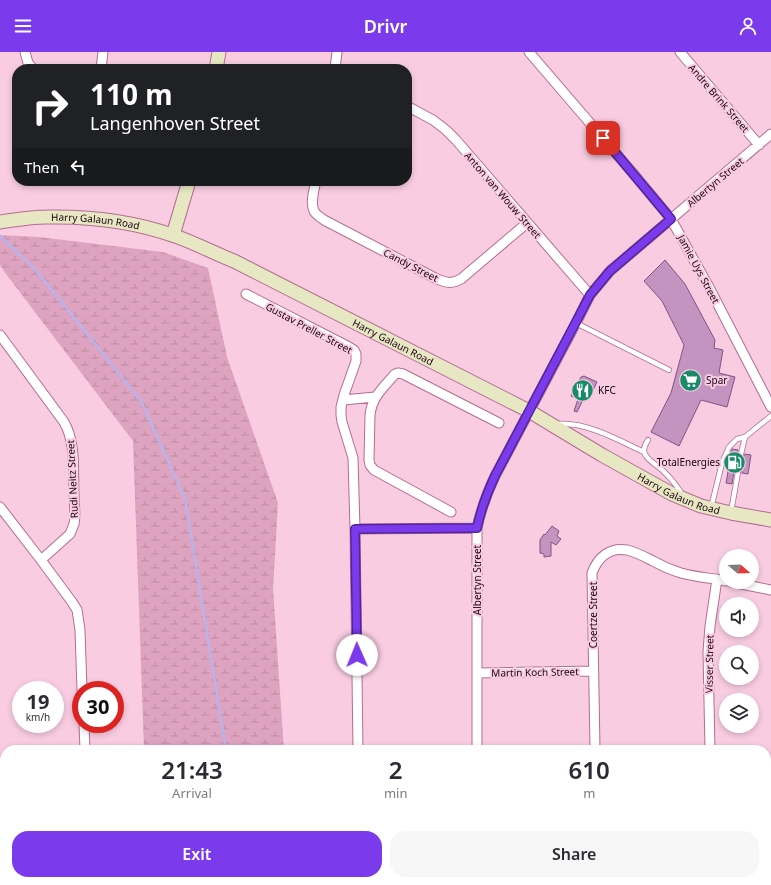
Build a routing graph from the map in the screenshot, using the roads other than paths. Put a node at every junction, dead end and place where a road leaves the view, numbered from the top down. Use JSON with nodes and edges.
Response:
{"nodes":[{"id":1,"x":25,"y":52,"type":"edge"},
{"id":2,"x":103,"y":52,"type":"edge"},
{"id":3,"x":219,"y":52,"type":"edge"},
{"id":4,"x":337,"y":52,"type":"edge"},
{"id":5,"x":529,"y":52,"type":"edge"},
{"id":6,"x":680,"y":52,"type":"edge"},
{"id":7,"x":29,"y":64,"type":"edge"},
{"id":8,"x":102,"y":64,"type":"edge"},
{"id":9,"x":217,"y":64,"type":"edge"},
{"id":10,"x":336,"y":64,"type":"edge"},
{"id":11,"x":412,"y":109,"type":"edge"},
{"id":12,"x":771,"y":134,"type":"edge"},
{"id":13,"x":759,"y":145,"type":"junction"},
{"id":14,"x":188,"y":186,"type":"edge"},
{"id":15,"x":315,"y":186,"type":"edge"},
{"id":16,"x":671,"y":219,"type":"junction"},
{"id":17,"x":0,"y":222,"type":"edge"},
{"id":18,"x":527,"y":223,"type":"junction"},
{"id":19,"x":173,"y":235,"type":"junction"},
{"id":20,"x":246,"y":294,"type":"dead end"},
{"id":21,"x":590,"y":295,"type":"junction"},
{"id":22,"x":576,"y":322,"type":"junction"},
{"id":23,"x":0,"y":335,"type":"edge"},
{"id":24,"x":669,"y":370,"type":"dead end"},
{"id":25,"x":375,"y":397,"type":"junction"},
{"id":26,"x":343,"y":400,"type":"junction"},
{"id":27,"x":771,"y":407,"type":"edge"},
{"id":28,"x":529,"y":411,"type":"junction"},
{"id":29,"x":771,"y":416,"type":"edge"},
{"id":30,"x":499,"y":423,"type":"dead end"},
{"id":31,"x":550,"y":424,"type":"junction"},
{"id":32,"x":745,"y":437,"type":"junction"},
{"id":33,"x":648,"y":440,"type":"dead end"},
{"id":34,"x":644,"y":452,"type":"junction"},
{"id":35,"x":741,"y":454,"type":"dead end"},
{"id":36,"x":738,"y":472,"type":"dead end"},
{"id":37,"x":686,"y":501,"type":"junction"},
{"id":38,"x":0,"y":507,"type":"edge"},
{"id":39,"x":710,"y":508,"type":"junction"},
{"id":40,"x":451,"y":512,"type":"dead end"},
{"id":41,"x":731,"y":513,"type":"junction"},
{"id":42,"x":771,"y":520,"type":"edge"},
{"id":43,"x":477,"y":528,"type":"junction"},
{"id":44,"x":355,"y":529,"type":"junction"},
{"id":45,"x":41,"y":560,"type":"junction"},
{"id":46,"x":716,"y":579,"type":"junction"},
{"id":47,"x":719,"y":580,"type":"edge"},
{"id":48,"x":759,"y":588,"type":"edge"},
{"id":49,"x":771,"y":590,"type":"edge"},
{"id":50,"x":593,"y":671,"type":"junction"},
{"id":51,"x":477,"y":672,"type":"junction"},
{"id":52,"x":82,"y":681,"type":"edge"},
{"id":53,"x":84,"y":733,"type":"edge"},
{"id":54,"x":85,"y":745,"type":"edge"},
{"id":55,"x":358,"y":745,"type":"edge"},
{"id":56,"x":478,"y":745,"type":"edge"},
{"id":57,"x":595,"y":745,"type":"edge"},
{"id":58,"x":710,"y":745,"type":"edge"}],
"edges":[{"from":1,"to":7,"type":"street"},
{"from":2,"to":8,"type":"street"},
{"from":3,"to":9,"type":"main road"},
{"from":4,"to":10,"type":"street"},
{"from":5,"to":16,"type":"street","name":"Jamie Uys Street"},
{"from":6,"to":13,"type":"street","name":"Andre Brink Street"},
{"from":11,"to":18,"type":"street","name":"Anton van Wouw Street"},
{"from":12,"to":13,"type":"street","name":"Albertyn Street"},
{"from":13,"to":16,"type":"street","name":"Albertyn Street"},
{"from":14,"to":19,"type":"main road"},
{"from":15,"to":18,"type":"street","name":"Candy Street"},
{"from":16,"to":21,"type":"street","name":"Albertyn Street"},
{"from":16,"to":27,"type":"street","name":"Jamie Uys Street"},
{"from":17,"to":19,"type":"main road","name":"Harry Galaun Road"},
{"from":18,"to":21,"type":"street","name":"Anton van Wouw Street"},
{"from":19,"to":28,"type":"main road","name":"Harry Galaun Road"},
{"from":20,"to":26,"type":"street","name":"Gustav Preller Street"},
{"from":21,"to":22,"type":"street","name":"Albertyn Street"},
{"from":22,"to":24,"type":"lane"},
{"from":22,"to":28,"type":"street","name":"Albertyn Street"},
{"from":23,"to":45,"type":"street","name":"Rudi Neitz Street"},
{"from":25,"to":26,"type":"street"},
{"from":25,"to":30,"type":"street"},
{"from":25,"to":40,"type":"street"},
{"from":26,"to":44,"type":"street","name":"Gustav Preller Street"},
{"from":28,"to":31,"type":"main road","name":"Harry Galaun Road"},
{"from":28,"to":43,"type":"street","name":"Albertyn Street"},
{"from":29,"to":32,"type":"lane"},
{"from":31,"to":34,"type":"lane"},
{"from":31,"to":37,"type":"main road","name":"Harry Galaun Road"},
{"from":32,"to":35,"type":"lane"},
{"from":32,"to":39,"type":"lane"},
{"from":33,"to":34,"type":"lane"},
{"from":34,"to":37,"type":"lane"},
{"from":36,"to":41,"type":"lane"},
{"from":37,"to":39,"type":"main road","name":"Harry Galaun Road"},
{"from":38,"to":45,"type":"street"},
{"from":39,"to":41,"type":"main road","name":"Harry Galaun Road"},
{"from":41,"to":42,"type":"main road","name":"Harry Galaun Road"},
{"from":43,"to":44,"type":"street"},
{"from":43,"to":51,"type":"street","name":"Albertyn Street"},
{"from":44,"to":55,"type":"street","name":"Gustav Preller Street"},
{"from":45,"to":52,"type":"street"},
{"from":46,"to":47,"type":"street","name":"Coertze Street"},
{"from":46,"to":50,"type":"street","name":"Coertze Street"},
{"from":46,"to":58,"type":"street","name":"Visser Street"},
{"from":48,"to":49,"type":"street"},
{"from":50,"to":51,"type":"street","name":"Martin Koch Street"},
{"from":50,"to":57,"type":"street","name":"Coertze Street"},
{"from":51,"to":56,"type":"street","name":"Albertyn Street"},
{"from":53,"to":54,"type":"street"}]}
